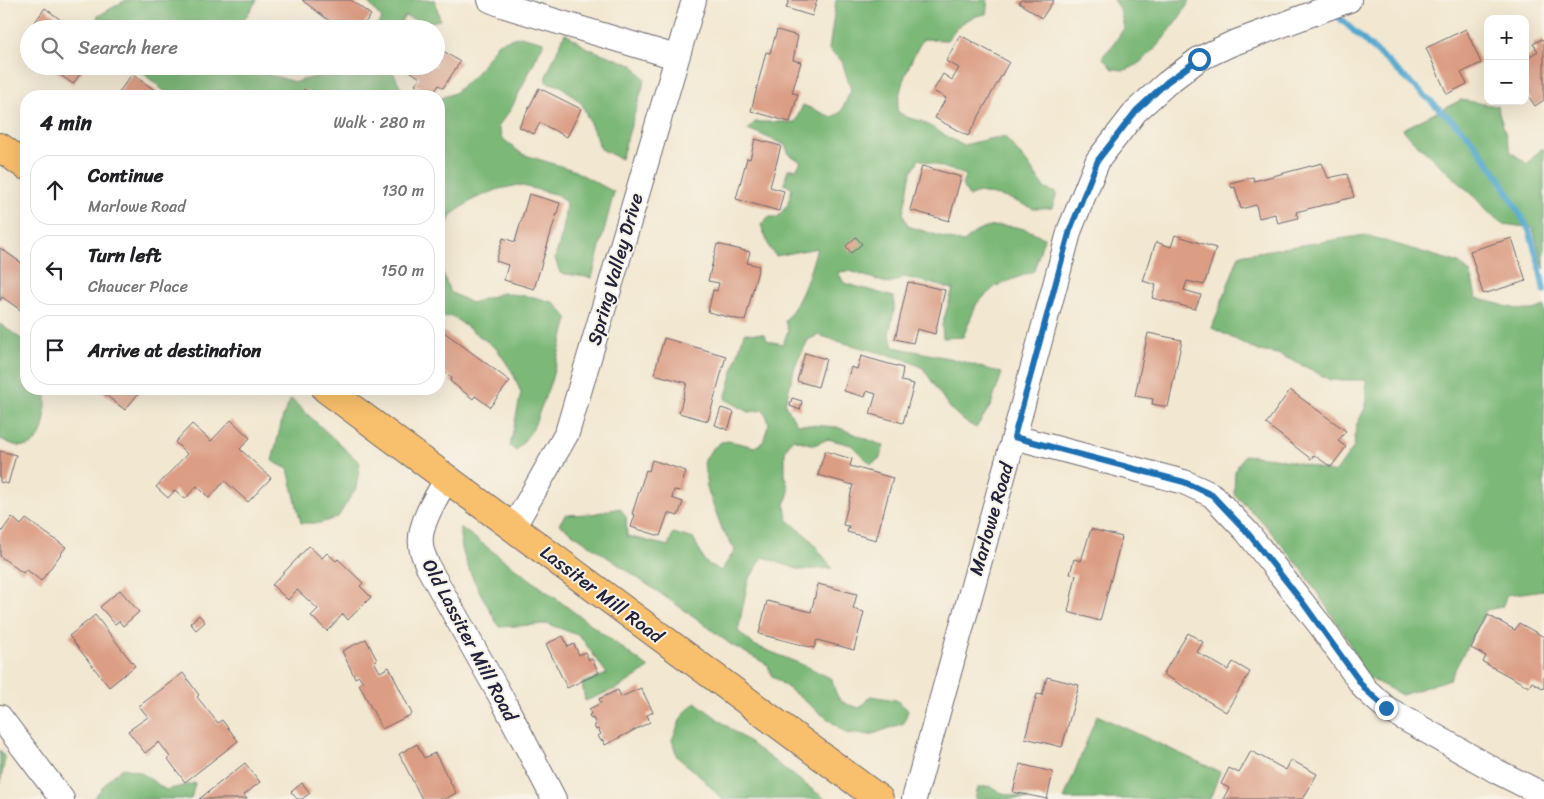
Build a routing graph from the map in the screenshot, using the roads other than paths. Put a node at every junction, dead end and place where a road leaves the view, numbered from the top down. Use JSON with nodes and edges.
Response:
{"nodes":[{"id":1,"x":490,"y":0,"type":"edge"},
{"id":2,"x":694,"y":0,"type":"edge"},
{"id":3,"x":1349,"y":0,"type":"edge"},
{"id":4,"x":676,"y":57,"type":"junction"},
{"id":5,"x":0,"y":147,"type":"edge"},
{"id":6,"x":20,"y":162,"type":"edge"},
{"id":7,"x":334,"y":395,"type":"edge"},
{"id":8,"x":1014,"y":437,"type":"junction"},
{"id":9,"x":447,"y":479,"type":"junction"},
{"id":10,"x":513,"y":528,"type":"junction"},
{"id":11,"x":0,"y":717,"type":"edge"},
{"id":12,"x":1544,"y":795,"type":"edge"},
{"id":13,"x":62,"y":799,"type":"edge"},
{"id":14,"x":554,"y":799,"type":"edge"},
{"id":15,"x":878,"y":799,"type":"edge"},
{"id":16,"x":914,"y":799,"type":"edge"}],
"edges":[{"from":1,"to":4,"type":"street"},
{"from":2,"to":4,"type":"street","name":"Spring Valley Drive"},
{"from":3,"to":8,"type":"street","name":"Marlowe Road"},
{"from":4,"to":10,"type":"street","name":"Spring Valley Drive"},
{"from":5,"to":6,"type":"main road"},
{"from":7,"to":9,"type":"main road","name":"Lassiter Mill Road"},
{"from":8,"to":12,"type":"street"},
{"from":8,"to":16,"type":"street","name":"Marlowe Road"},
{"from":9,"to":10,"type":"main road","name":"Lassiter Mill Road"},
{"from":9,"to":14,"type":"street","name":"Old Lassiter Mill Road"},
{"from":10,"to":15,"type":"main road","name":"Lassiter Mill Road"},
{"from":11,"to":13,"type":"street"}]}
